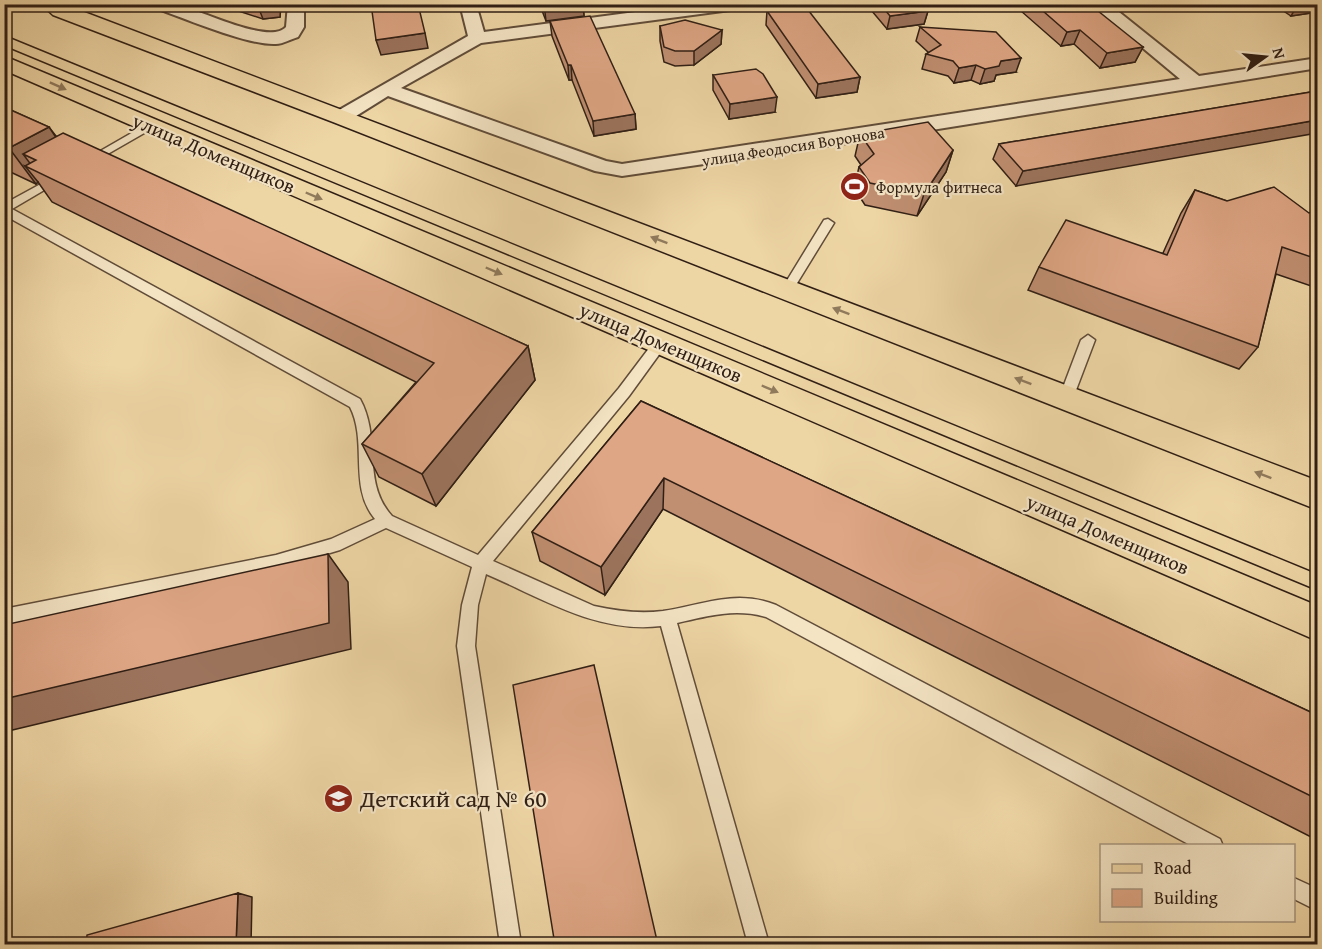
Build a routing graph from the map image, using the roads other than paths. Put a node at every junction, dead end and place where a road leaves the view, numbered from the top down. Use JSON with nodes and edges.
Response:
{"nodes":[{"id":1,"x":50,"y":4,"type":"edge"},
{"id":2,"x":159,"y":4,"type":"edge"},
{"id":3,"x":296,"y":4,"type":"edge"},
{"id":4,"x":468,"y":4,"type":"edge"},
{"id":5,"x":738,"y":4,"type":"edge"},
{"id":6,"x":1098,"y":4,"type":"edge"},
{"id":7,"x":477,"y":38,"type":"junction"},
{"id":8,"x":4,"y":62,"type":"edge"},
{"id":9,"x":1317,"y":63,"type":"edge"},
{"id":10,"x":1196,"y":82,"type":"junction"},
{"id":11,"x":386,"y":89,"type":"junction"},
{"id":12,"x":341,"y":117,"type":"junction"},
{"id":13,"x":148,"y":126,"type":"junction"},
{"id":14,"x":4,"y":209,"type":"edge"},
{"id":15,"x":828,"y":223,"type":"dead end"},
{"id":16,"x":786,"y":290,"type":"junction"},
{"id":17,"x":1088,"y":340,"type":"dead end"},
{"id":18,"x":662,"y":342,"type":"junction"},
{"id":19,"x":1066,"y":398,"type":"junction"},
{"id":20,"x":1317,"y":496,"type":"edge"},
{"id":21,"x":386,"y":521,"type":"junction"},
{"id":22,"x":481,"y":563,"type":"junction"},
{"id":23,"x":4,"y":617,"type":"edge"},
{"id":24,"x":667,"y":618,"type":"junction"},
{"id":25,"x":1317,"y":624,"type":"edge"},
{"id":26,"x":1209,"y":844,"type":"edge"},
{"id":27,"x":1295,"y":889,"type":"edge"},
{"id":28,"x":1317,"y":901,"type":"edge"},
{"id":29,"x":510,"y":945,"type":"edge"},
{"id":30,"x":758,"y":945,"type":"edge"}],
"edges":[{"from":1,"to":12,"type":"main road"},
{"from":2,"to":3,"type":"street"},
{"from":4,"to":7,"type":"street"},
{"from":5,"to":7,"type":"street"},
{"from":6,"to":10,"type":"street"},
{"from":7,"to":11,"type":"street"},
{"from":8,"to":13,"type":"main road","name":"улица Доменщиков","one_way":true},
{"from":9,"to":10,"type":"street","name":"улица Феодосия Воронова"},
{"from":10,"to":11,"type":"street","name":"улица Феодосия Воронова"},
{"from":11,"to":12,"type":"street"},
{"from":16,"to":12,"type":"main road","one_way":true},
{"from":13,"to":14,"type":"lane"},
{"from":13,"to":18,"type":"main road","name":"улица Доменщиков","one_way":true},
{"from":14,"to":21,"type":"lane"},
{"from":15,"to":16,"type":"lane"},
{"from":19,"to":16,"type":"main road","one_way":true},
{"from":17,"to":19,"type":"lane"},
{"from":18,"to":22,"type":"lane"},
{"from":18,"to":25,"type":"main road","name":"улица Доменщиков","one_way":true},
{"from":20,"to":19,"type":"main road","one_way":true},
{"from":21,"to":22,"type":"lane"},
{"from":21,"to":23,"type":"lane"},
{"from":22,"to":24,"type":"lane"},
{"from":22,"to":29,"type":"lane"},
{"from":24,"to":26,"type":"lane"},
{"from":24,"to":30,"type":"lane"},
{"from":27,"to":28,"type":"lane"}]}
